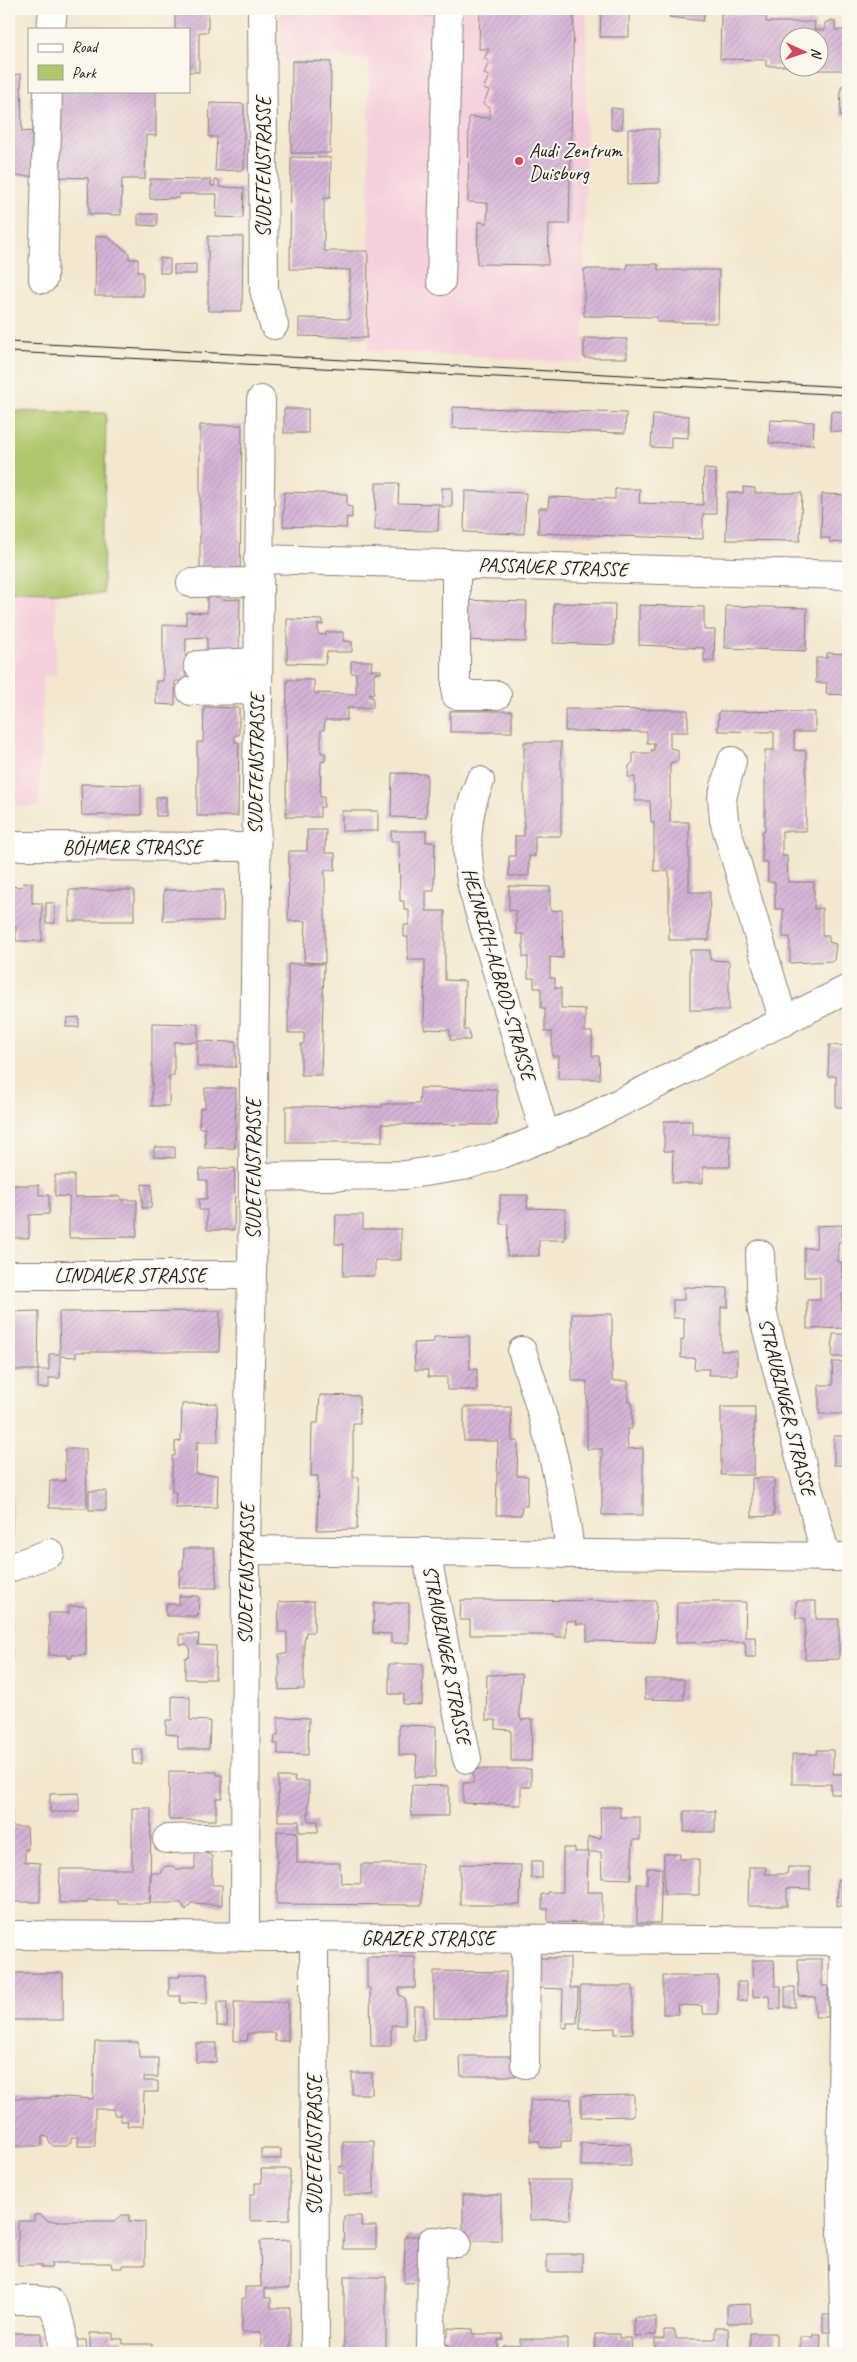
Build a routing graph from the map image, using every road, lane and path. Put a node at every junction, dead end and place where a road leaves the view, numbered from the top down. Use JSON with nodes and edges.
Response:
{"nodes":[{"id":1,"x":53,"y":9,"type":"edge"},
{"id":2,"x":262,"y":9,"type":"edge"},
{"id":3,"x":448,"y":9,"type":"edge"},
{"id":4,"x":51,"y":28,"type":"edge"},
{"id":5,"x":48,"y":92,"type":"edge"},
{"id":6,"x":43,"y":278,"type":"dead end"},
{"id":7,"x":441,"y":281,"type":"dead end"},
{"id":8,"x":274,"y":325,"type":"dead end"},
{"id":9,"x":261,"y":400,"type":"dead end"},
{"id":10,"x":456,"y":564,"type":"junction"},
{"id":11,"x":258,"y":570,"type":"junction"},
{"id":12,"x":848,"y":575,"type":"edge"},
{"id":13,"x":191,"y":583,"type":"dead end"},
{"id":14,"x":257,"y":662,"type":"junction"},
{"id":15,"x":198,"y":665,"type":"dead end"},
{"id":16,"x":257,"y":690,"type":"junction"},
{"id":17,"x":191,"y":691,"type":"dead end"},
{"id":18,"x":497,"y":695,"type":"dead end"},
{"id":19,"x":732,"y":760,"type":"dead end"},
{"id":20,"x":480,"y":781,"type":"dead end"},
{"id":21,"x":9,"y":846,"type":"edge"},
{"id":22,"x":255,"y":847,"type":"junction"},
{"id":23,"x":848,"y":989,"type":"edge"},
{"id":24,"x":784,"y":1022,"type":"junction"},
{"id":25,"x":546,"y":1138,"type":"junction"},
{"id":26,"x":253,"y":1177,"type":"junction"},
{"id":27,"x":760,"y":1254,"type":"dead end"},
{"id":28,"x":9,"y":1275,"type":"edge"},
{"id":29,"x":252,"y":1275,"type":"junction"},
{"id":30,"x":522,"y":1351,"type":"dead end"},
{"id":31,"x":246,"y":1550,"type":"junction"},
{"id":32,"x":426,"y":1552,"type":"junction"},
{"id":33,"x":50,"y":1553,"type":"dead end"},
{"id":34,"x":570,"y":1554,"type":"junction"},
{"id":35,"x":837,"y":1557,"type":"edge"},
{"id":36,"x":9,"y":1568,"type":"edge"},
{"id":37,"x":467,"y":1759,"type":"dead end"},
{"id":38,"x":245,"y":1837,"type":"junction"},
{"id":39,"x":168,"y":1839,"type":"dead end"},
{"id":40,"x":9,"y":1935,"type":"edge"},
{"id":41,"x":245,"y":1937,"type":"junction"},
{"id":42,"x":314,"y":1937,"type":"junction"},
{"id":43,"x":526,"y":1939,"type":"junction"},
{"id":44,"x":846,"y":1941,"type":"edge"},
{"id":45,"x":525,"y":2064,"type":"dead end"},
{"id":46,"x":457,"y":2243,"type":"dead end"},
{"id":47,"x":9,"y":2300,"type":"edge"},
{"id":48,"x":63,"y":2353,"type":"edge"},
{"id":49,"x":315,"y":2353,"type":"edge"},
{"id":50,"x":431,"y":2353,"type":"edge"},
{"id":51,"x":844,"y":2353,"type":"edge"}],
"edges":[{"from":1,"to":4,"type":"street"},
{"from":2,"to":8,"type":"street","name":"SUDETENSTRASSE"},
{"from":3,"to":7,"type":"street"},
{"from":5,"to":6,"type":"street"},
{"from":9,"to":11,"type":"street","name":"SUDETENSTRASSE"},
{"from":10,"to":11,"type":"street","name":"PASSAUER STRASSE"},
{"from":10,"to":12,"type":"street","name":"PASSAUER STRASSE"},
{"from":10,"to":18,"type":"street"},
{"from":11,"to":13,"type":"street","name":"PASSAUER STRASSE"},
{"from":11,"to":14,"type":"street","name":"SUDETENSTRASSE"},
{"from":14,"to":15,"type":"street"},
{"from":14,"to":16,"type":"street","name":"SUDETENSTRASSE"},
{"from":16,"to":17,"type":"street"},
{"from":16,"to":22,"type":"street","name":"SUDETENSTRASSE"},
{"from":19,"to":24,"type":"street"},
{"from":20,"to":25,"type":"street","name":"HEINRICH-ALBROD-STRASSE"},
{"from":21,"to":22,"type":"street","name":"BÖHMER STRASSE"},
{"from":22,"to":26,"type":"street","name":"SUDETENSTRASSE"},
{"from":23,"to":24,"type":"street"},
{"from":24,"to":25,"type":"street"},
{"from":25,"to":26,"type":"street"},
{"from":26,"to":29,"type":"street","name":"SUDETENSTRASSE"},
{"from":27,"to":35,"type":"street","name":"STRAUBINGER STRASSE"},
{"from":28,"to":29,"type":"street","name":"LINDAUER STRASSE"},
{"from":29,"to":31,"type":"street","name":"SUDETENSTRASSE"},
{"from":30,"to":34,"type":"street"},
{"from":31,"to":32,"type":"street","name":"STRAUBINGER STRASSE"},
{"from":31,"to":38,"type":"street","name":"SUDETENSTRASSE"},
{"from":32,"to":34,"type":"street","name":"STRAUBINGER STRASSE"},
{"from":32,"to":37,"type":"street","name":"STRAUBINGER STRASSE"},
{"from":33,"to":36,"type":"street"},
{"from":34,"to":35,"type":"street","name":"STRAUBINGER STRASSE"},
{"from":38,"to":39,"type":"street"},
{"from":38,"to":41,"type":"street","name":"SUDETENSTRASSE"},
{"from":40,"to":41,"type":"street","name":"GRAZER STRASSE"},
{"from":41,"to":42,"type":"street","name":"GRAZER STRASSE"},
{"from":42,"to":43,"type":"street","name":"GRAZER STRASSE"},
{"from":42,"to":49,"type":"street","name":"SUDETENSTRASSE"},
{"from":43,"to":44,"type":"street","name":"GRAZER STRASSE"},
{"from":43,"to":45,"type":"street"},
{"from":44,"to":51,"type":"street"},
{"from":46,"to":50,"type":"street"},
{"from":47,"to":48,"type":"street"}]}
